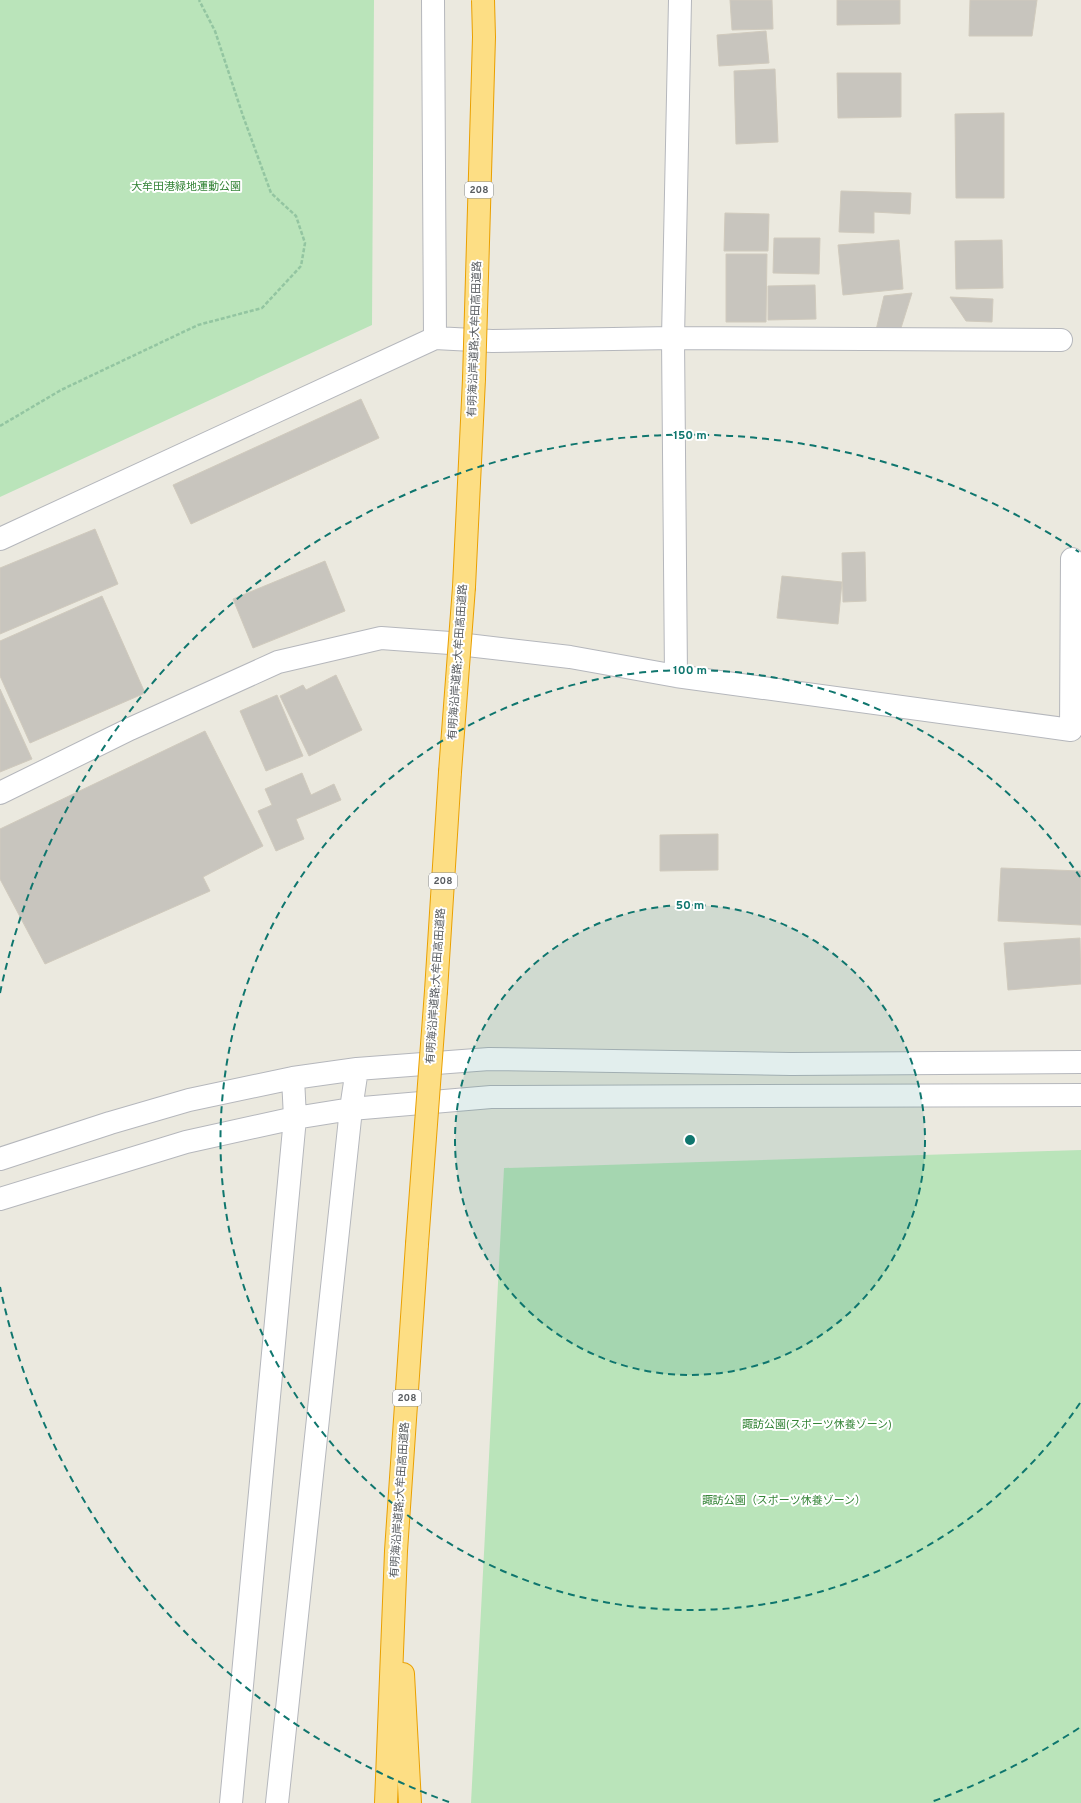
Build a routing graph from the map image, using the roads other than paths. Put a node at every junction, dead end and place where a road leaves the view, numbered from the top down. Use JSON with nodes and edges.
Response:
{"nodes":[{"id":1,"x":433,"y":0,"type":"edge"},
{"id":2,"x":483,"y":0,"type":"edge"},
{"id":3,"x":680,"y":0,"type":"edge"},
{"id":4,"x":434,"y":338,"type":"junction"},
{"id":5,"x":673,"y":338,"type":"junction"},
{"id":6,"x":1061,"y":340,"type":"dead end"},
{"id":7,"x":0,"y":539,"type":"edge"},
{"id":8,"x":1081,"y":575,"type":"edge"},
{"id":9,"x":676,"y":676,"type":"junction"},
{"id":10,"x":0,"y":793,"type":"edge"},
{"id":11,"x":1081,"y":1062,"type":"edge"},
{"id":12,"x":357,"y":1069,"type":"junction"},
{"id":13,"x":293,"y":1078,"type":"junction"},
{"id":14,"x":1081,"y":1095,"type":"edge"},
{"id":15,"x":351,"y":1109,"type":"junction"},
{"id":16,"x":295,"y":1118,"type":"junction"},
{"id":17,"x":0,"y":1159,"type":"edge"},
{"id":18,"x":0,"y":1199,"type":"edge"},
{"id":19,"x":396,"y":1551,"type":"junction"},
{"id":20,"x":231,"y":1803,"type":"edge"},
{"id":21,"x":277,"y":1803,"type":"edge"},
{"id":22,"x":386,"y":1803,"type":"edge"},
{"id":23,"x":410,"y":1803,"type":"edge"}],
"edges":[{"from":1,"to":4,"type":"street"},
{"from":2,"to":19,"type":"highway","name":"有明海沿岸道路;大牟田高田道路","number":"208","bridge":true},
{"from":3,"to":5,"type":"street"},
{"from":4,"to":5,"type":"street"},
{"from":4,"to":7,"type":"street"},
{"from":5,"to":6,"type":"street"},
{"from":5,"to":9,"type":"street"},
{"from":8,"to":9,"type":"street"},
{"from":9,"to":10,"type":"street"},
{"from":11,"to":12,"type":"street"},
{"from":12,"to":13,"type":"street"},
{"from":12,"to":15,"type":"street"},
{"from":13,"to":16,"type":"street"},
{"from":13,"to":17,"type":"street"},
{"from":14,"to":15,"type":"street"},
{"from":15,"to":16,"type":"street"},
{"from":15,"to":21,"type":"street"},
{"from":16,"to":18,"type":"street"},
{"from":16,"to":20,"type":"street"},
{"from":19,"to":22,"type":"highway","name":"有明海沿岸道路;大牟田高田道路","number":"208"},
{"from":19,"to":23,"type":"highway","number":"208"}]}
